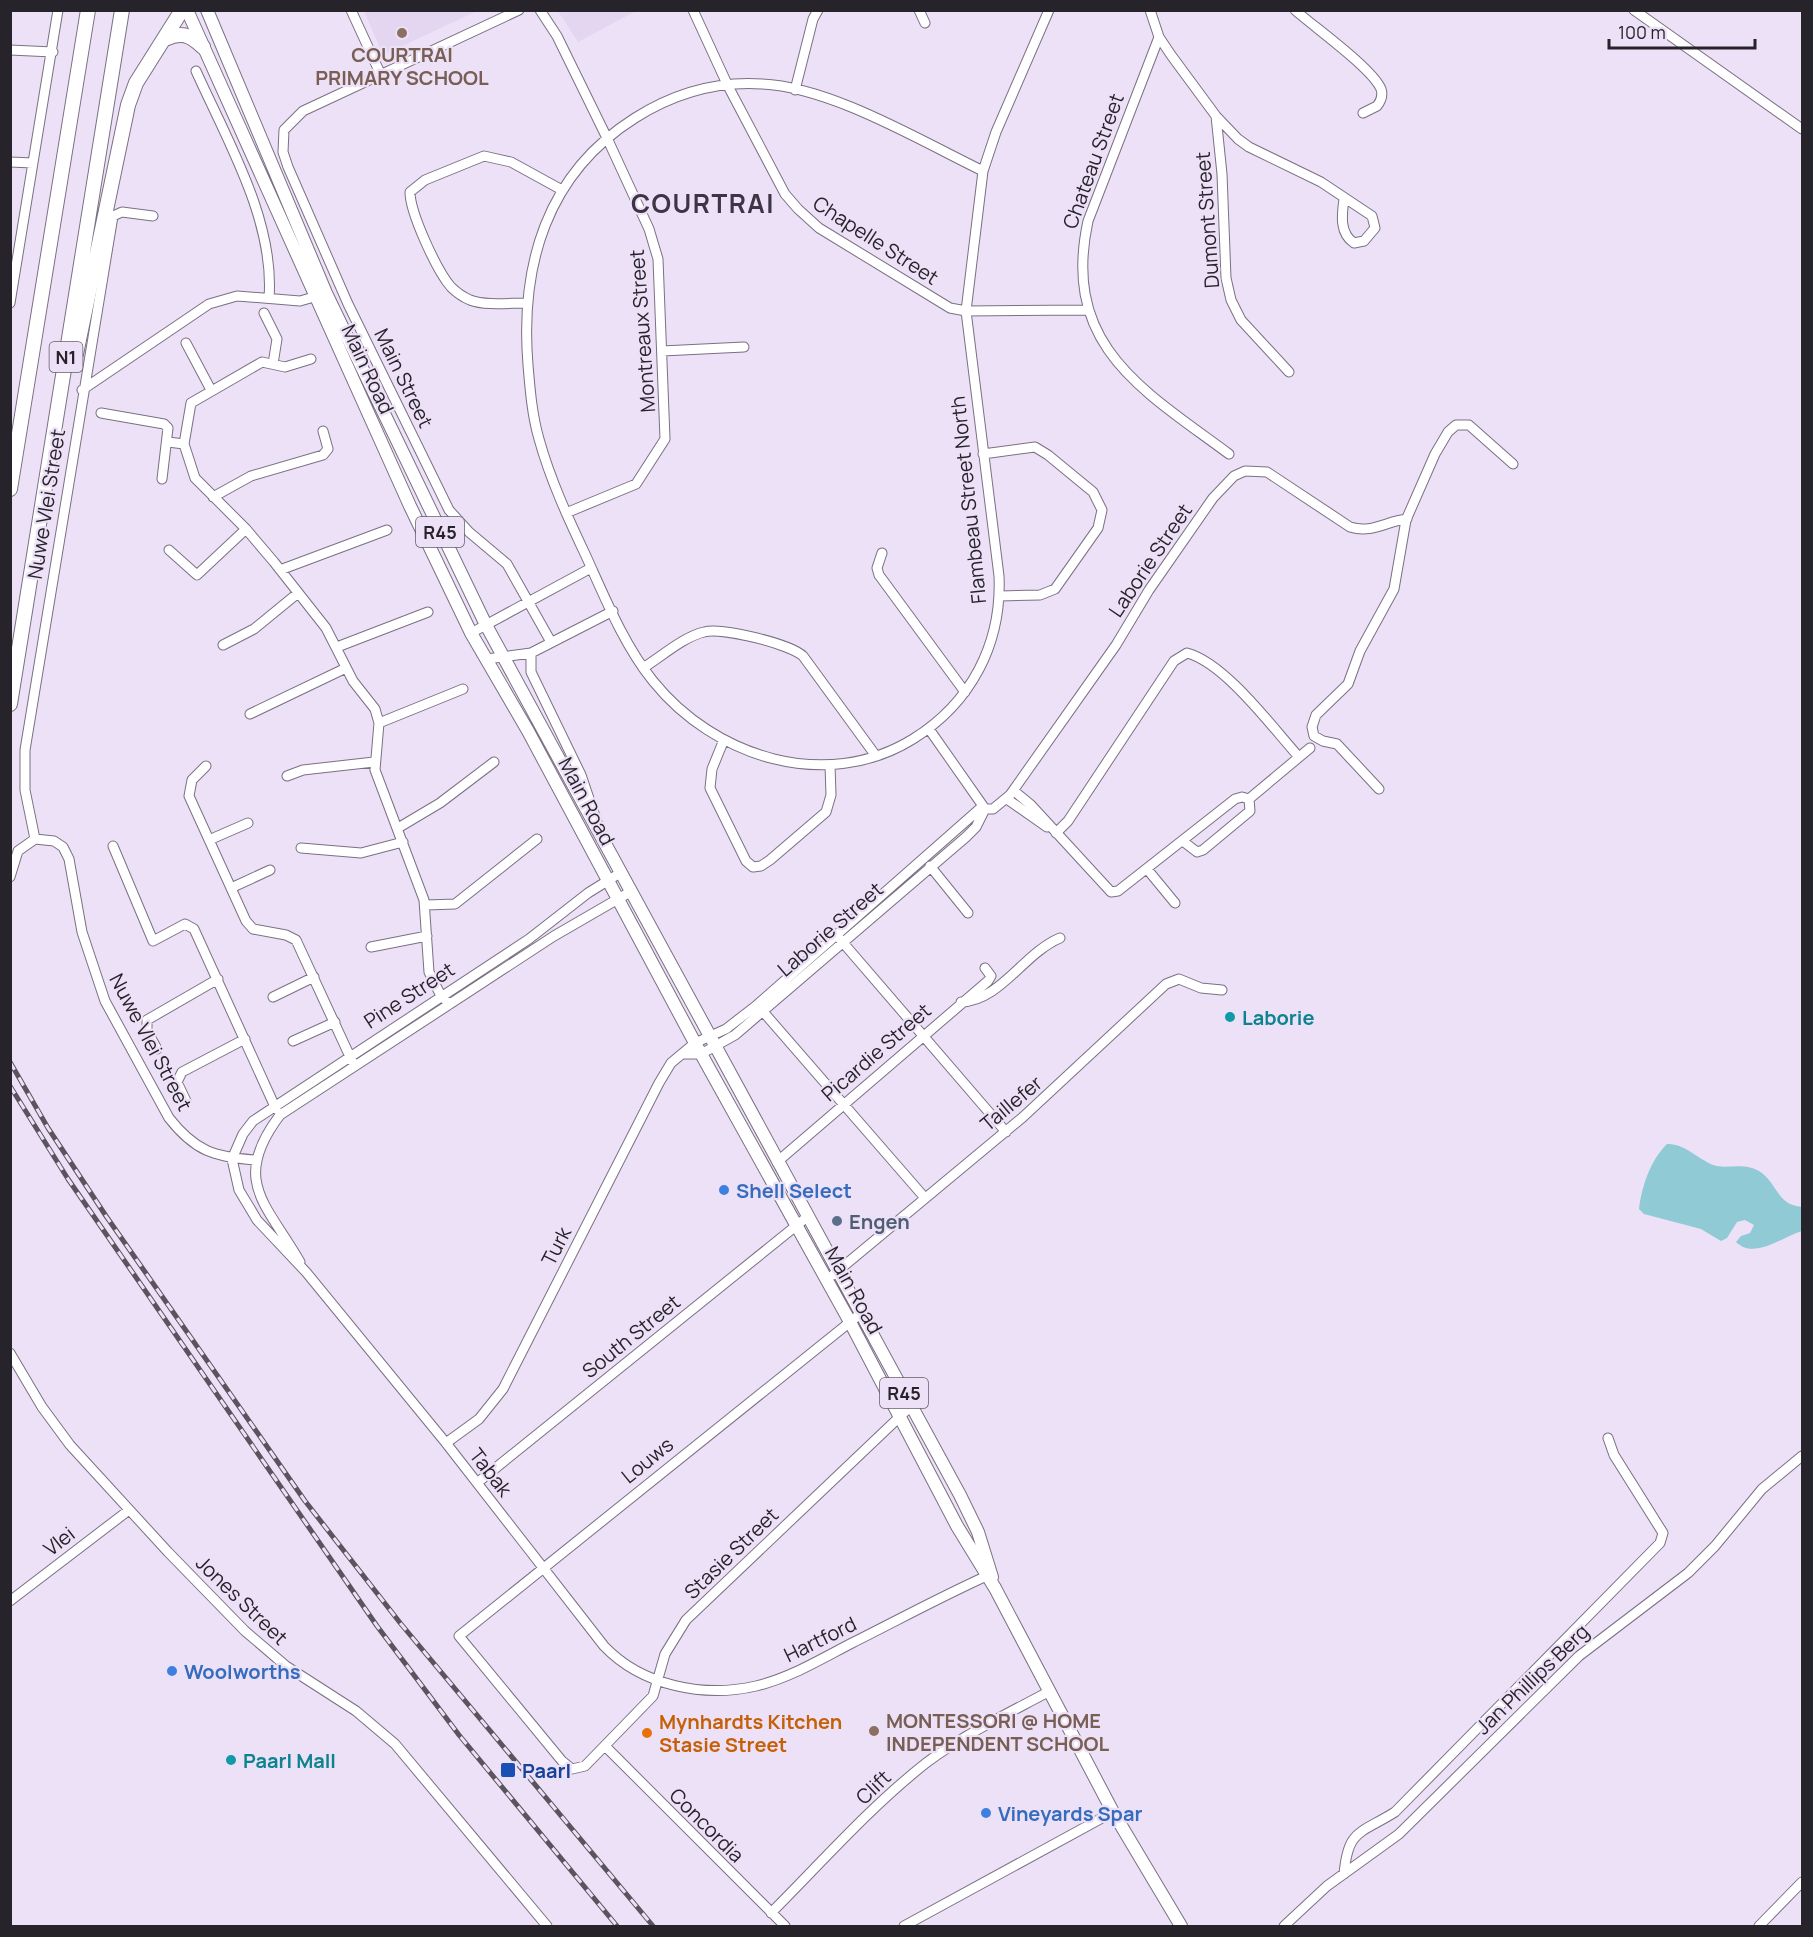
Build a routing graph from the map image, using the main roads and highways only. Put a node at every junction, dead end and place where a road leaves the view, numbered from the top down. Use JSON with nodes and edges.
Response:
{"nodes":[{"id":1,"x":88,"y":10,"type":"edge"},
{"id":2,"x":122,"y":10,"type":"edge"},
{"id":3,"x":182,"y":10,"type":"edge"},
{"id":4,"x":187,"y":10,"type":"edge"},
{"id":5,"x":207,"y":10,"type":"edge"},
{"id":6,"x":165,"y":39,"type":"junction"},
{"id":7,"x":203,"y":47,"type":"junction"},
{"id":8,"x":320,"y":295,"type":"junction"},
{"id":9,"x":10,"y":489,"type":"edge"},
{"id":10,"x":33,"y":565,"type":"junction"},
{"id":11,"x":10,"y":704,"type":"edge"},
{"id":12,"x":854,"y":1317,"type":"junction"},
{"id":13,"x":988,"y":1575,"type":"junction"},
{"id":14,"x":1181,"y":1926,"type":"edge"}],
"edges":[{"from":1,"to":9,"type":"highway","number":"N1"},
{"from":2,"to":10,"type":"highway","number":"N1"},
{"from":3,"to":6,"type":"highway"},
{"from":4,"to":7,"type":"main road","name":"Main Road","number":"R45"},
{"from":5,"to":8,"type":"main road","name":"Main Road","number":"R45"},
{"from":6,"to":7,"type":"highway"},
{"from":6,"to":10,"type":"highway"},
{"from":7,"to":8,"type":"main road","name":"Main Road","number":"R45"},
{"from":8,"to":12,"type":"main road","name":"Main Road","number":"R45"},
{"from":8,"to":12,"type":"main road","name":"Main Road","number":"R45"},
{"from":10,"to":11,"type":"highway","number":"N1"},
{"from":12,"to":13,"type":"main road","name":"Main Road","number":"R45"},
{"from":12,"to":13,"type":"main road","name":"Main Road","number":"R45"},
{"from":13,"to":14,"type":"main road","name":"Main Road","number":"R45"}]}
